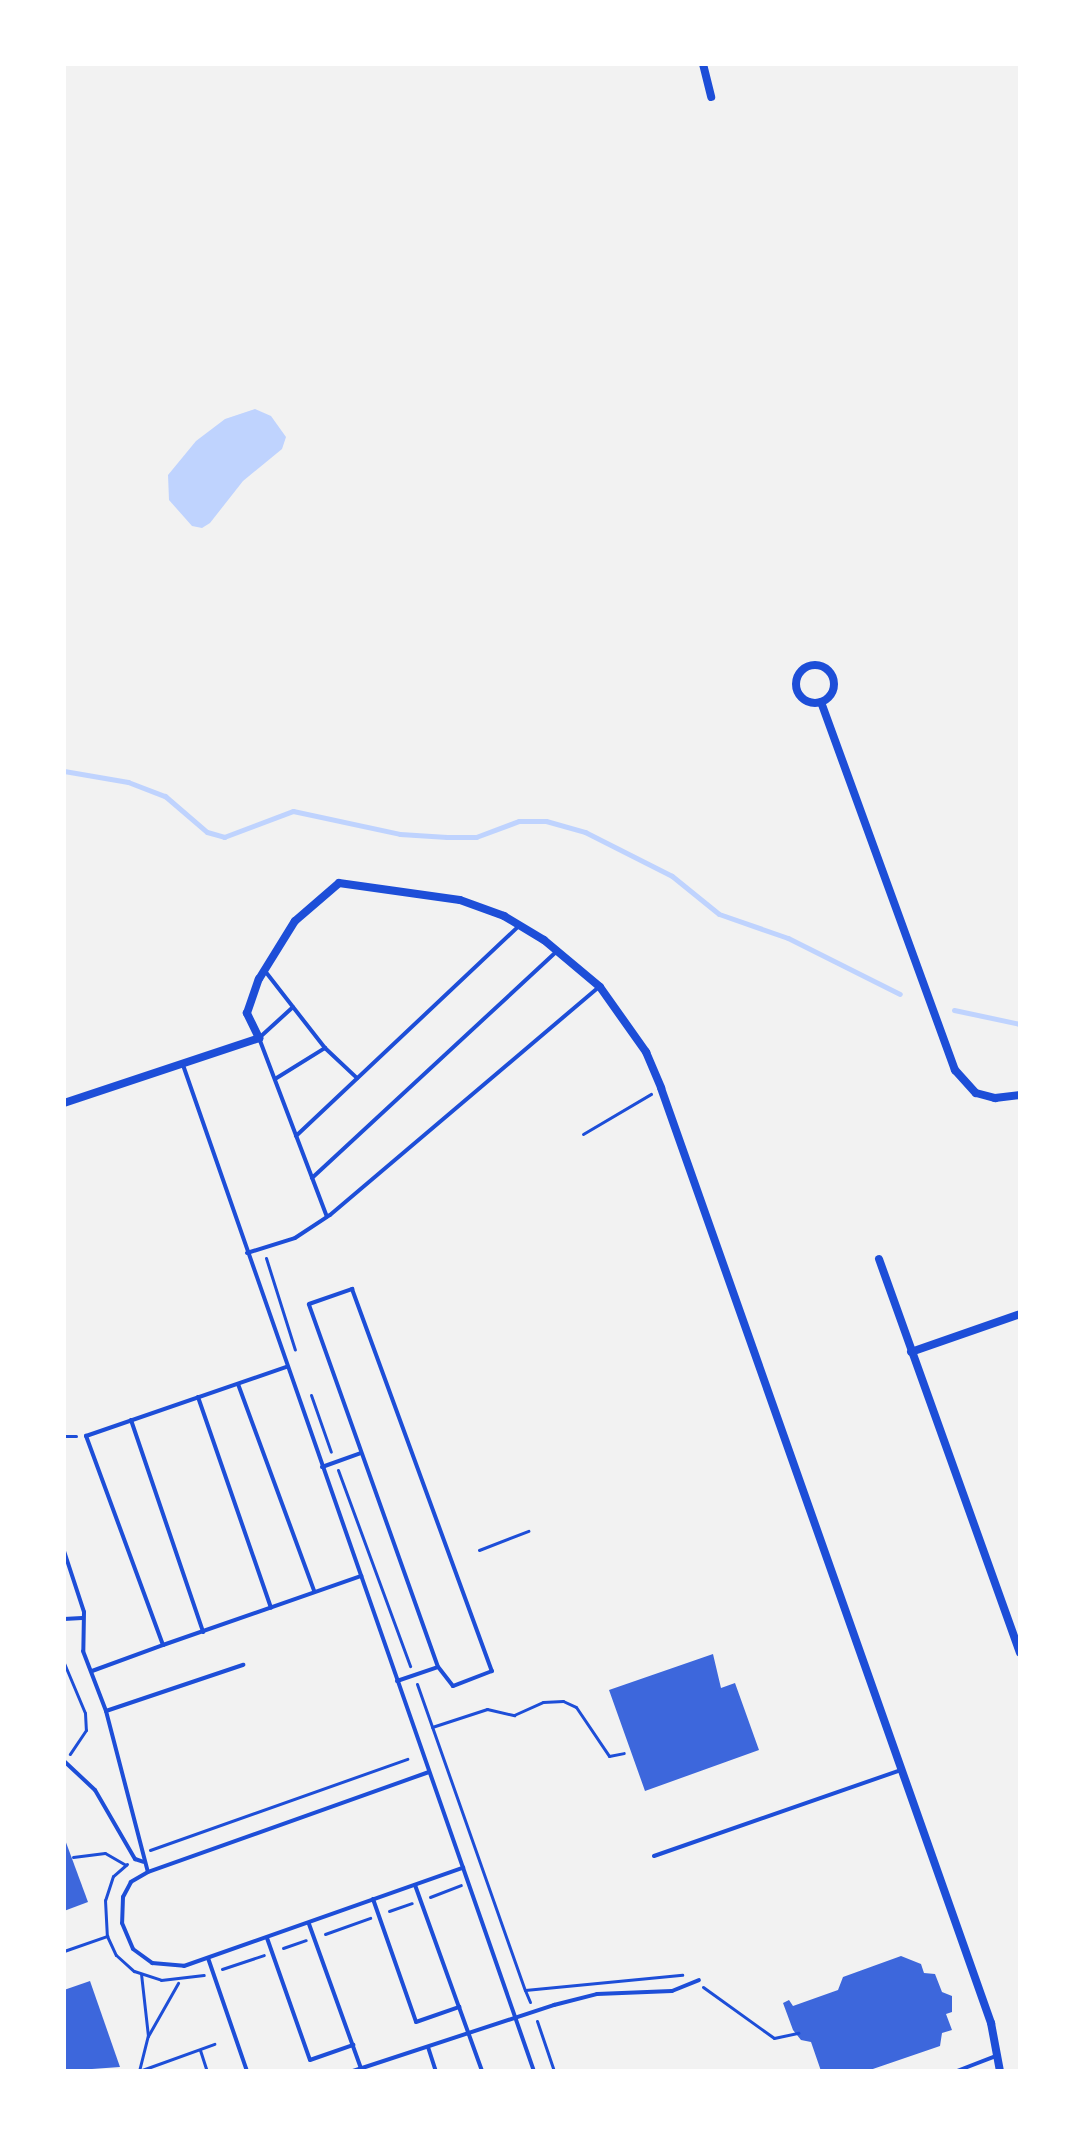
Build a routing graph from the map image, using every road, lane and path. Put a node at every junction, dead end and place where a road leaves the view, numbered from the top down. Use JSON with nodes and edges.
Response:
{"nodes":[{"id":1,"x":703,"y":64,"type":"edge"},
{"id":2,"x":711,"y":97,"type":"dead end"},
{"id":3,"x":821,"y":702,"type":"junction"},
{"id":4,"x":519,"y":926,"type":"junction"},
{"id":5,"x":557,"y":951,"type":"junction"},
{"id":6,"x":265,"y":970,"type":"junction"},
{"id":7,"x":600,"y":987,"type":"junction"},
{"id":8,"x":293,"y":1007,"type":"junction"},
{"id":9,"x":259,"y":1038,"type":"junction"},
{"id":10,"x":325,"y":1048,"type":"junction"},
{"id":11,"x":182,"y":1063,"type":"junction"},
{"id":12,"x":357,"y":1078,"type":"junction"},
{"id":13,"x":275,"y":1079,"type":"junction"},
{"id":14,"x":661,"y":1088,"type":"junction"},
{"id":15,"x":1020,"y":1095,"type":"edge"},
{"id":16,"x":64,"y":1103,"type":"edge"},
{"id":17,"x":583,"y":1134,"type":"dead end"},
{"id":18,"x":296,"y":1136,"type":"junction"},
{"id":19,"x":312,"y":1178,"type":"junction"},
{"id":20,"x":327,"y":1217,"type":"junction"},
{"id":21,"x":262,"y":1248,"type":"junction"},
{"id":22,"x":246,"y":1253,"type":"junction"},
{"id":23,"x":879,"y":1259,"type":"dead end"},
{"id":24,"x":1020,"y":1314,"type":"edge"},
{"id":25,"x":911,"y":1352,"type":"junction"},
{"id":26,"x":299,"y":1363,"type":"dead end"},
{"id":27,"x":286,"y":1367,"type":"junction"},
{"id":28,"x":238,"y":1384,"type":"junction"},
{"id":29,"x":309,"y":1392,"type":"dead end"},
{"id":30,"x":198,"y":1397,"type":"junction"},
{"id":31,"x":131,"y":1420,"type":"junction"},
{"id":32,"x":361,"y":1453,"type":"junction"},
{"id":33,"x":335,"y":1463,"type":"junction"},
{"id":34,"x":322,"y":1467,"type":"junction"},
{"id":35,"x":528,"y":1531,"type":"dead end"},
{"id":36,"x":479,"y":1550,"type":"dead end"},
{"id":37,"x":64,"y":1551,"type":"edge"},
{"id":38,"x":361,"y":1576,"type":"junction"},
{"id":39,"x":314,"y":1591,"type":"junction"},
{"id":40,"x":271,"y":1608,"type":"junction"},
{"id":41,"x":82,"y":1618,"type":"junction"},
{"id":42,"x":64,"y":1619,"type":"edge"},
{"id":43,"x":203,"y":1632,"type":"junction"},
{"id":44,"x":163,"y":1645,"type":"junction"},
{"id":45,"x":1020,"y":1653,"type":"edge"},
{"id":46,"x":64,"y":1663,"type":"edge"},
{"id":47,"x":243,"y":1665,"type":"dead end"},
{"id":48,"x":438,"y":1667,"type":"junction"},
{"id":49,"x":92,"y":1671,"type":"junction"},
{"id":50,"x":413,"y":1675,"type":"junction"},
{"id":51,"x":397,"y":1681,"type":"junction"},
{"id":52,"x":106,"y":1711,"type":"junction"},
{"id":53,"x":432,"y":1727,"type":"junction"},
{"id":54,"x":624,"y":1753,"type":"dead end"},
{"id":55,"x":65,"y":1761,"type":"edge"},
{"id":56,"x":901,"y":1770,"type":"junction"},
{"id":57,"x":429,"y":1772,"type":"junction"},
{"id":58,"x":654,"y":1856,"type":"dead end"},
{"id":59,"x":73,"y":1857,"type":"dead end"},
{"id":60,"x":144,"y":1862,"type":"junction"},
{"id":61,"x":126,"y":1865,"type":"dead end"},
{"id":62,"x":463,"y":1868,"type":"junction"},
{"id":63,"x":148,"y":1872,"type":"junction"},
{"id":64,"x":415,"y":1885,"type":"junction"},
{"id":65,"x":373,"y":1899,"type":"junction"},
{"id":66,"x":309,"y":1924,"type":"junction"},
{"id":67,"x":107,"y":1936,"type":"dead end"},
{"id":68,"x":267,"y":1938,"type":"junction"},
{"id":69,"x":64,"y":1951,"type":"edge"},
{"id":70,"x":208,"y":1958,"type":"junction"},
{"id":71,"x":141,"y":1973,"type":"dead end"},
{"id":72,"x":697,"y":1981,"type":"joint"},
{"id":73,"x":179,"y":1982,"type":"dead end"},
{"id":74,"x":525,"y":1990,"type":"dead end"},
{"id":75,"x":459,"y":2007,"type":"junction"},
{"id":76,"x":515,"y":2017,"type":"junction"},
{"id":77,"x":468,"y":2033,"type":"junction"},
{"id":78,"x":798,"y":2033,"type":"dead end"},
{"id":79,"x":148,"y":2036,"type":"junction"},
{"id":80,"x":214,"y":2044,"type":"dead end"},
{"id":81,"x":353,"y":2045,"type":"junction"},
{"id":82,"x":427,"y":2046,"type":"junction"},
{"id":83,"x":200,"y":2050,"type":"junction"},
{"id":84,"x":998,"y":2056,"type":"junction"},
{"id":85,"x":362,"y":2070,"type":"edge"},
{"id":86,"x":140,"y":2071,"type":"edge"},
{"id":87,"x":207,"y":2071,"type":"edge"},
{"id":88,"x":247,"y":2071,"type":"edge"},
{"id":89,"x":353,"y":2071,"type":"edge"},
{"id":90,"x":436,"y":2071,"type":"edge"},
{"id":91,"x":482,"y":2071,"type":"edge"},
{"id":92,"x":534,"y":2071,"type":"edge"},
{"id":93,"x":957,"y":2071,"type":"edge"},
{"id":94,"x":1000,"y":2071,"type":"edge"}],
"edges":[{"from":1,"to":2,"type":"street"},
{"from":3,"to":3,"type":"street"},
{"from":3,"to":15,"type":"street"},
{"from":4,"to":5,"type":"street"},
{"from":4,"to":6,"type":"street"},
{"from":4,"to":12,"type":"lane"},
{"from":5,"to":7,"type":"street"},
{"from":5,"to":19,"type":"lane"},
{"from":6,"to":8,"type":"lane"},
{"from":6,"to":9,"type":"street"},
{"from":7,"to":14,"type":"street"},
{"from":7,"to":20,"type":"lane"},
{"from":8,"to":9,"type":"lane"},
{"from":8,"to":10,"type":"lane"},
{"from":9,"to":11,"type":"street"},
{"from":9,"to":13,"type":"lane"},
{"from":10,"to":12,"type":"lane"},
{"from":10,"to":13,"type":"lane"},
{"from":11,"to":16,"type":"street"},
{"from":11,"to":22,"type":"lane"},
{"from":12,"to":18,"type":"lane"},
{"from":13,"to":18,"type":"lane"},
{"from":14,"to":17,"type":"path"},
{"from":14,"to":56,"type":"street"},
{"from":18,"to":19,"type":"lane"},
{"from":19,"to":20,"type":"lane"},
{"from":20,"to":21,"type":"lane"},
{"from":21,"to":22,"type":"lane"},
{"from":21,"to":26,"type":"path"},
{"from":22,"to":27,"type":"lane"},
{"from":23,"to":25,"type":"street"},
{"from":24,"to":25,"type":"street"},
{"from":25,"to":45,"type":"street"},
{"from":27,"to":28,"type":"lane"},
{"from":27,"to":34,"type":"lane"},
{"from":28,"to":30,"type":"lane"},
{"from":28,"to":39,"type":"lane"},
{"from":29,"to":33,"type":"path"},
{"from":30,"to":31,"type":"lane"},
{"from":30,"to":40,"type":"lane"},
{"from":31,"to":43,"type":"lane"},
{"from":31,"to":44,"type":"lane"},
{"from":32,"to":33,"type":"lane"},
{"from":32,"to":48,"type":"lane"},
{"from":32,"to":48,"type":"lane"},
{"from":33,"to":34,"type":"lane"},
{"from":33,"to":50,"type":"path"},
{"from":34,"to":38,"type":"lane"},
{"from":35,"to":36,"type":"path"},
{"from":37,"to":41,"type":"lane"},
{"from":38,"to":39,"type":"lane"},
{"from":38,"to":51,"type":"lane"},
{"from":39,"to":40,"type":"lane"},
{"from":40,"to":43,"type":"lane"},
{"from":41,"to":42,"type":"lane"},
{"from":41,"to":49,"type":"lane"},
{"from":43,"to":44,"type":"lane"},
{"from":44,"to":49,"type":"lane"},
{"from":46,"to":55,"type":"path"},
{"from":47,"to":52,"type":"lane"},
{"from":48,"to":50,"type":"lane"},
{"from":49,"to":52,"type":"lane"},
{"from":50,"to":51,"type":"lane"},
{"from":50,"to":53,"type":"path"},
{"from":51,"to":57,"type":"lane"},
{"from":52,"to":60,"type":"lane"},
{"from":53,"to":54,"type":"path"},
{"from":53,"to":74,"type":"path"},
{"from":55,"to":60,"type":"lane"},
{"from":56,"to":58,"type":"lane"},
{"from":56,"to":84,"type":"street"},
{"from":57,"to":62,"type":"lane"},
{"from":57,"to":63,"type":"lane"},
{"from":59,"to":61,"type":"path"},
{"from":60,"to":63,"type":"lane"},
{"from":62,"to":64,"type":"lane"},
{"from":62,"to":76,"type":"lane"},
{"from":63,"to":70,"type":"lane"},
{"from":64,"to":65,"type":"lane"},
{"from":64,"to":75,"type":"lane"},
{"from":65,"to":66,"type":"lane"},
{"from":65,"to":75,"type":"lane"},
{"from":66,"to":68,"type":"lane"},
{"from":66,"to":81,"type":"lane"},
{"from":67,"to":69,"type":"path"},
{"from":68,"to":70,"type":"lane"},
{"from":68,"to":81,"type":"lane"},
{"from":70,"to":88,"type":"lane"},
{"from":71,"to":79,"type":"path"},
{"from":72,"to":76,"type":"lane"},
{"from":72,"to":78,"type":"path"},
{"from":73,"to":79,"type":"path"},
{"from":75,"to":77,"type":"lane"},
{"from":76,"to":77,"type":"lane"},
{"from":76,"to":92,"type":"lane"},
{"from":77,"to":82,"type":"lane"},
{"from":77,"to":91,"type":"lane"},
{"from":79,"to":86,"type":"path"},
{"from":80,"to":83,"type":"path"},
{"from":81,"to":85,"type":"lane"},
{"from":82,"to":85,"type":"lane"},
{"from":82,"to":90,"type":"lane"},
{"from":83,"to":86,"type":"path"},
{"from":83,"to":87,"type":"path"},
{"from":84,"to":93,"type":"lane"},
{"from":84,"to":94,"type":"street"},
{"from":85,"to":89,"type":"lane"}]}
